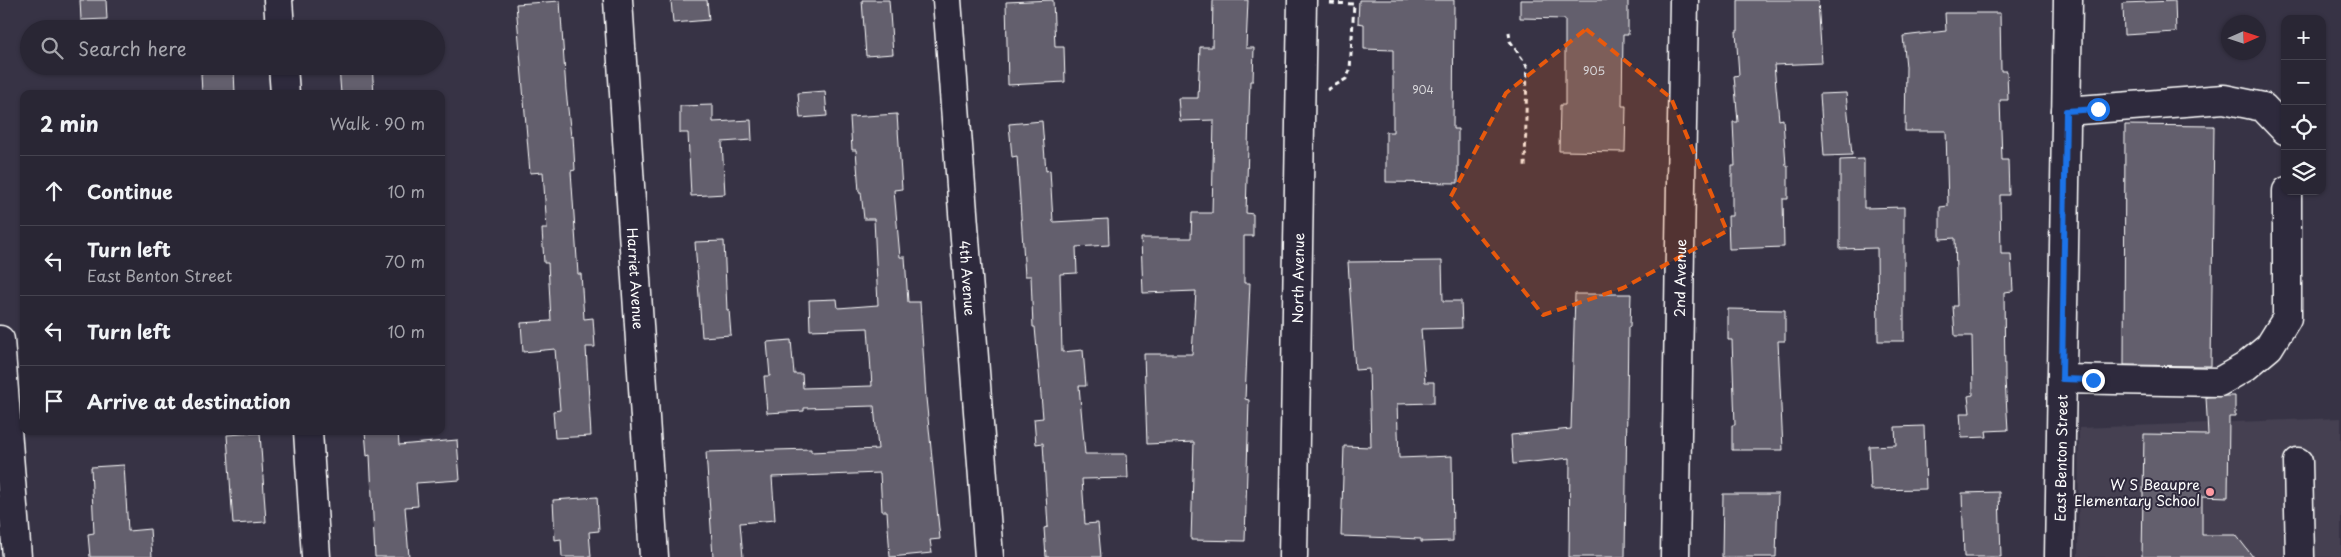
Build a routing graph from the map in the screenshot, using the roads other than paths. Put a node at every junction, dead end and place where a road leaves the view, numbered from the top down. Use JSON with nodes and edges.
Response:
{"nodes":[{"id":1,"x":278,"y":0,"type":"edge"},
{"id":2,"x":618,"y":0,"type":"edge"},
{"id":3,"x":947,"y":0,"type":"edge"},
{"id":4,"x":1684,"y":0,"type":"edge"},
{"id":5,"x":2068,"y":0,"type":"edge"},
{"id":6,"x":1315,"y":2,"type":"edge"},
{"id":7,"x":279,"y":20,"type":"edge"},
{"id":8,"x":284,"y":75,"type":"edge"},
{"id":9,"x":285,"y":90,"type":"edge"},
{"id":10,"x":2066,"y":111,"type":"junction"},
{"id":11,"x":2281,"y":126,"type":"edge"},
{"id":12,"x":2287,"y":195,"type":"edge"},
{"id":13,"x":0,"y":340,"type":"edge"},
{"id":14,"x":2062,"y":379,"type":"junction"},
{"id":15,"x":308,"y":435,"type":"edge"},
{"id":16,"x":2298,"y":462,"type":"dead end"},
{"id":17,"x":17,"y":557,"type":"edge"},
{"id":18,"x":316,"y":557,"type":"edge"},
{"id":19,"x":654,"y":557,"type":"edge"},
{"id":20,"x":989,"y":557,"type":"edge"},
{"id":21,"x":1293,"y":557,"type":"edge"},
{"id":22,"x":1675,"y":557,"type":"edge"},
{"id":23,"x":2059,"y":557,"type":"edge"},
{"id":24,"x":2300,"y":557,"type":"edge"}],
"edges":[{"from":1,"to":7,"type":"street"},
{"from":2,"to":19,"type":"street","name":"Harriet Avenue"},
{"from":3,"to":20,"type":"street","name":"4th Avenue"},
{"from":4,"to":22,"type":"street","name":"2nd Avenue"},
{"from":5,"to":10,"type":"street","name":"East Benton Street"},
{"from":6,"to":21,"type":"street","name":"North Avenue"},
{"from":8,"to":9,"type":"street"},
{"from":10,"to":11,"type":"street"},
{"from":10,"to":14,"type":"street","name":"East Benton Street"},
{"from":12,"to":14,"type":"street"},
{"from":13,"to":17,"type":"street"},
{"from":14,"to":23,"type":"street","name":"East Benton Street"},
{"from":15,"to":18,"type":"street"},
{"from":16,"to":24,"type":"street"}]}
